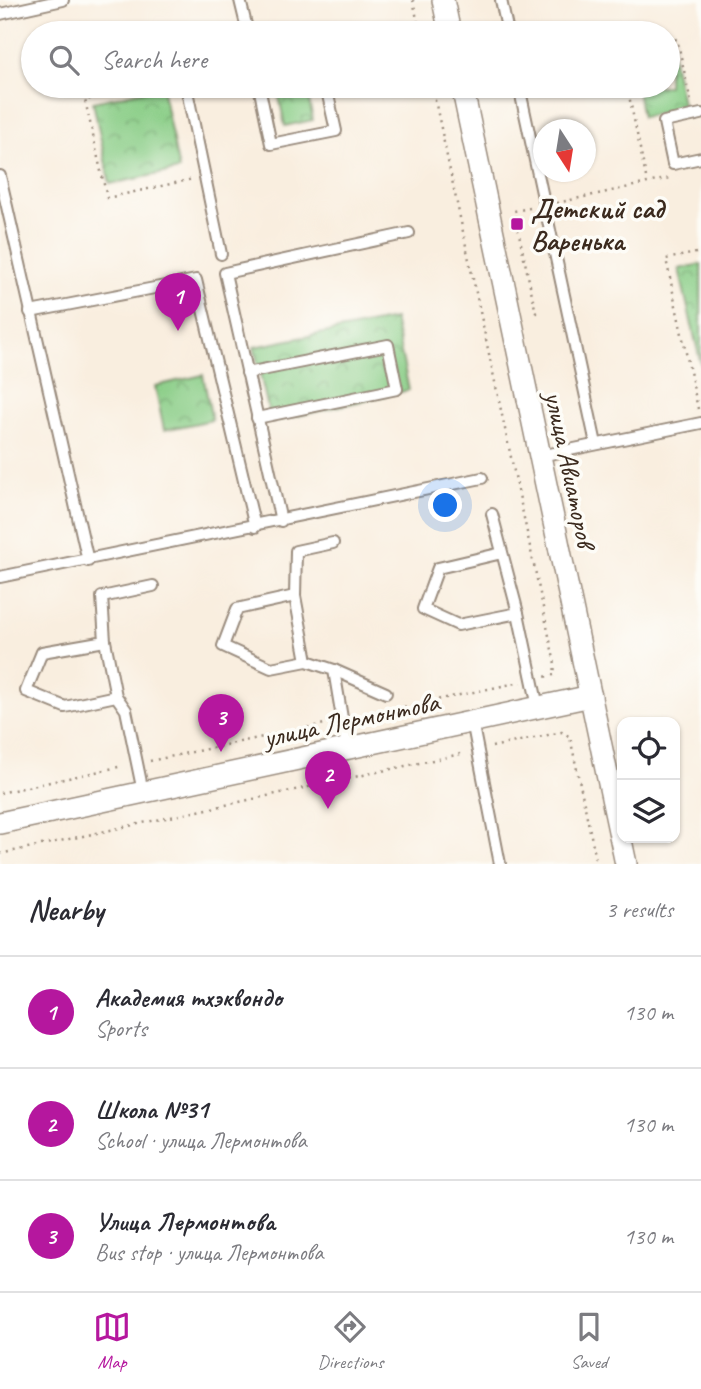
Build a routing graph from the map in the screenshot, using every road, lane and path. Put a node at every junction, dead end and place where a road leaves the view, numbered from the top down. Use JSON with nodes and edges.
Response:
{"nodes":[{"id":1,"x":63,"y":0,"type":"edge"},
{"id":2,"x":240,"y":0,"type":"edge"},
{"id":3,"x":413,"y":0,"type":"edge"},
{"id":4,"x":443,"y":0,"type":"edge"},
{"id":5,"x":501,"y":0,"type":"edge"},
{"id":6,"x":0,"y":14,"type":"edge"},
{"id":7,"x":245,"y":21,"type":"edge"},
{"id":8,"x":417,"y":21,"type":"edge"},
{"id":9,"x":447,"y":21,"type":"edge"},
{"id":10,"x":505,"y":21,"type":"edge"},
{"id":11,"x":680,"y":50,"type":"edge"},
{"id":12,"x":94,"y":98,"type":"edge"},
{"id":13,"x":189,"y":98,"type":"edge"},
{"id":14,"x":261,"y":98,"type":"edge"},
{"id":15,"x":329,"y":98,"type":"edge"},
{"id":16,"x":435,"y":98,"type":"edge"},
{"id":17,"x":465,"y":98,"type":"edge"},
{"id":18,"x":522,"y":98,"type":"edge"},
{"id":19,"x":629,"y":98,"type":"edge"},
{"id":20,"x":697,"y":115,"type":"edge"},
{"id":21,"x":701,"y":158,"type":"edge"},
{"id":22,"x":0,"y":176,"type":"edge"},
{"id":23,"x":205,"y":176,"type":"junction"},
{"id":24,"x":674,"y":177,"type":"dead end"},
{"id":25,"x":647,"y":183,"type":"junction"},
{"id":26,"x":545,"y":205,"type":"junction"},
{"id":27,"x":410,"y":233,"type":"dead end"},
{"id":28,"x":701,"y":252,"type":"edge"},
{"id":29,"x":221,"y":254,"type":"dead end"},
{"id":30,"x":30,"y":312,"type":"junction"},
{"id":31,"x":524,"y":316,"type":"dead end"},
{"id":32,"x":247,"y":373,"type":"junction"},
{"id":33,"x":257,"y":418,"type":"junction"},
{"id":34,"x":701,"y":423,"type":"edge"},
{"id":35,"x":596,"y":444,"type":"junction"},
{"id":36,"x":540,"y":456,"type":"junction"},
{"id":37,"x":482,"y":478,"type":"dead end"},
{"id":38,"x":492,"y":514,"type":"dead end"},
{"id":39,"x":281,"y":521,"type":"junction"},
{"id":40,"x":255,"y":527,"type":"junction"},
{"id":41,"x":333,"y":543,"type":"dead end"},
{"id":42,"x":502,"y":554,"type":"junction"},
{"id":43,"x":88,"y":561,"type":"junction"},
{"id":44,"x":0,"y":577,"type":"edge"},
{"id":45,"x":153,"y":586,"type":"dead end"},
{"id":46,"x":295,"y":596,"type":"junction"},
{"id":47,"x":518,"y":613,"type":"junction"},
{"id":48,"x":105,"y":641,"type":"junction"},
{"id":49,"x":307,"y":662,"type":"junction"},
{"id":50,"x":334,"y":670,"type":"junction"},
{"id":51,"x":532,"y":680,"type":"junction"},
{"id":52,"x":386,"y":693,"type":"dead end"},
{"id":53,"x":116,"y":696,"type":"junction"},
{"id":54,"x":591,"y":696,"type":"junction"},
{"id":55,"x":538,"y":707,"type":"junction"},
{"id":56,"x":342,"y":720,"type":"junction"},
{"id":57,"x":472,"y":721,"type":"junction"},
{"id":58,"x":347,"y":748,"type":"junction"},
{"id":59,"x":479,"y":750,"type":"junction"},
{"id":60,"x":137,"y":763,"type":"junction"},
{"id":61,"x":144,"y":792,"type":"junction"},
{"id":62,"x":0,"y":793,"type":"edge"},
{"id":63,"x":0,"y":822,"type":"edge"},
{"id":64,"x":0,"y":854,"type":"edge"},
{"id":65,"x":500,"y":864,"type":"edge"},
{"id":66,"x":597,"y":864,"type":"edge"},
{"id":67,"x":626,"y":864,"type":"edge"}],
"edges":[{"from":1,"to":6,"type":"lane"},
{"from":2,"to":7,"type":"lane"},
{"from":3,"to":8,"type":"path"},
{"from":4,"to":9,"type":"street"},
{"from":5,"to":10,"type":"lane"},
{"from":11,"to":20,"type":"path"},
{"from":12,"to":23,"type":"path"},
{"from":13,"to":23,"type":"lane"},
{"from":14,"to":15,"type":"lane"},
{"from":16,"to":51,"type":"path"},
{"from":17,"to":36,"type":"street","name":"улица Авиаторов"},
{"from":18,"to":26,"type":"lane"},
{"from":19,"to":25,"type":"path"},
{"from":20,"to":21,"type":"lane"},
{"from":22,"to":30,"type":"lane"},
{"from":23,"to":29,"type":"lane"},
{"from":24,"to":25,"type":"path"},
{"from":25,"to":26,"type":"path"},
{"from":26,"to":31,"type":"path"},
{"from":26,"to":35,"type":"lane"},
{"from":27,"to":32,"type":"lane"},
{"from":28,"to":34,"type":"path"},
{"from":30,"to":40,"type":"lane"},
{"from":30,"to":43,"type":"lane"},
{"from":32,"to":33,"type":"lane"},
{"from":32,"to":33,"type":"lane"},
{"from":33,"to":39,"type":"lane"},
{"from":34,"to":35,"type":"lane"},
{"from":35,"to":36,"type":"lane"},
{"from":36,"to":54,"type":"street","name":"улица Авиаторов"},
{"from":37,"to":39,"type":"lane"},
{"from":38,"to":42,"type":"lane"},
{"from":39,"to":40,"type":"lane"},
{"from":40,"to":43,"type":"lane"},
{"from":41,"to":46,"type":"lane"},
{"from":42,"to":47,"type":"lane"},
{"from":42,"to":47,"type":"lane"},
{"from":43,"to":44,"type":"lane"},
{"from":45,"to":48,"type":"lane"},
{"from":46,"to":49,"type":"lane"},
{"from":46,"to":49,"type":"lane"},
{"from":47,"to":51,"type":"lane"},
{"from":48,"to":53,"type":"lane"},
{"from":48,"to":53,"type":"lane"},
{"from":49,"to":50,"type":"lane"},
{"from":50,"to":52,"type":"lane"},
{"from":50,"to":56,"type":"lane"},
{"from":51,"to":55,"type":"lane"},
{"from":51,"to":56,"type":"path"},
{"from":53,"to":60,"type":"lane"},
{"from":54,"to":55,"type":"street","name":"улица Лермонтова"},
{"from":54,"to":67,"type":"street","name":"улица Авиаторов"},
{"from":55,"to":57,"type":"street","name":"улица Лермонтова"},
{"from":56,"to":58,"type":"lane"},
{"from":56,"to":60,"type":"path"},
{"from":57,"to":58,"type":"street","name":"улица Лермонтова"},
{"from":57,"to":59,"type":"lane"},
{"from":58,"to":61,"type":"street","name":"улица Лермонтова"},
{"from":59,"to":64,"type":"path"},
{"from":59,"to":65,"type":"lane"},
{"from":59,"to":66,"type":"path"},
{"from":60,"to":61,"type":"lane"},
{"from":60,"to":62,"type":"path"},
{"from":61,"to":63,"type":"street","name":"улица Лермонтова"}]}
